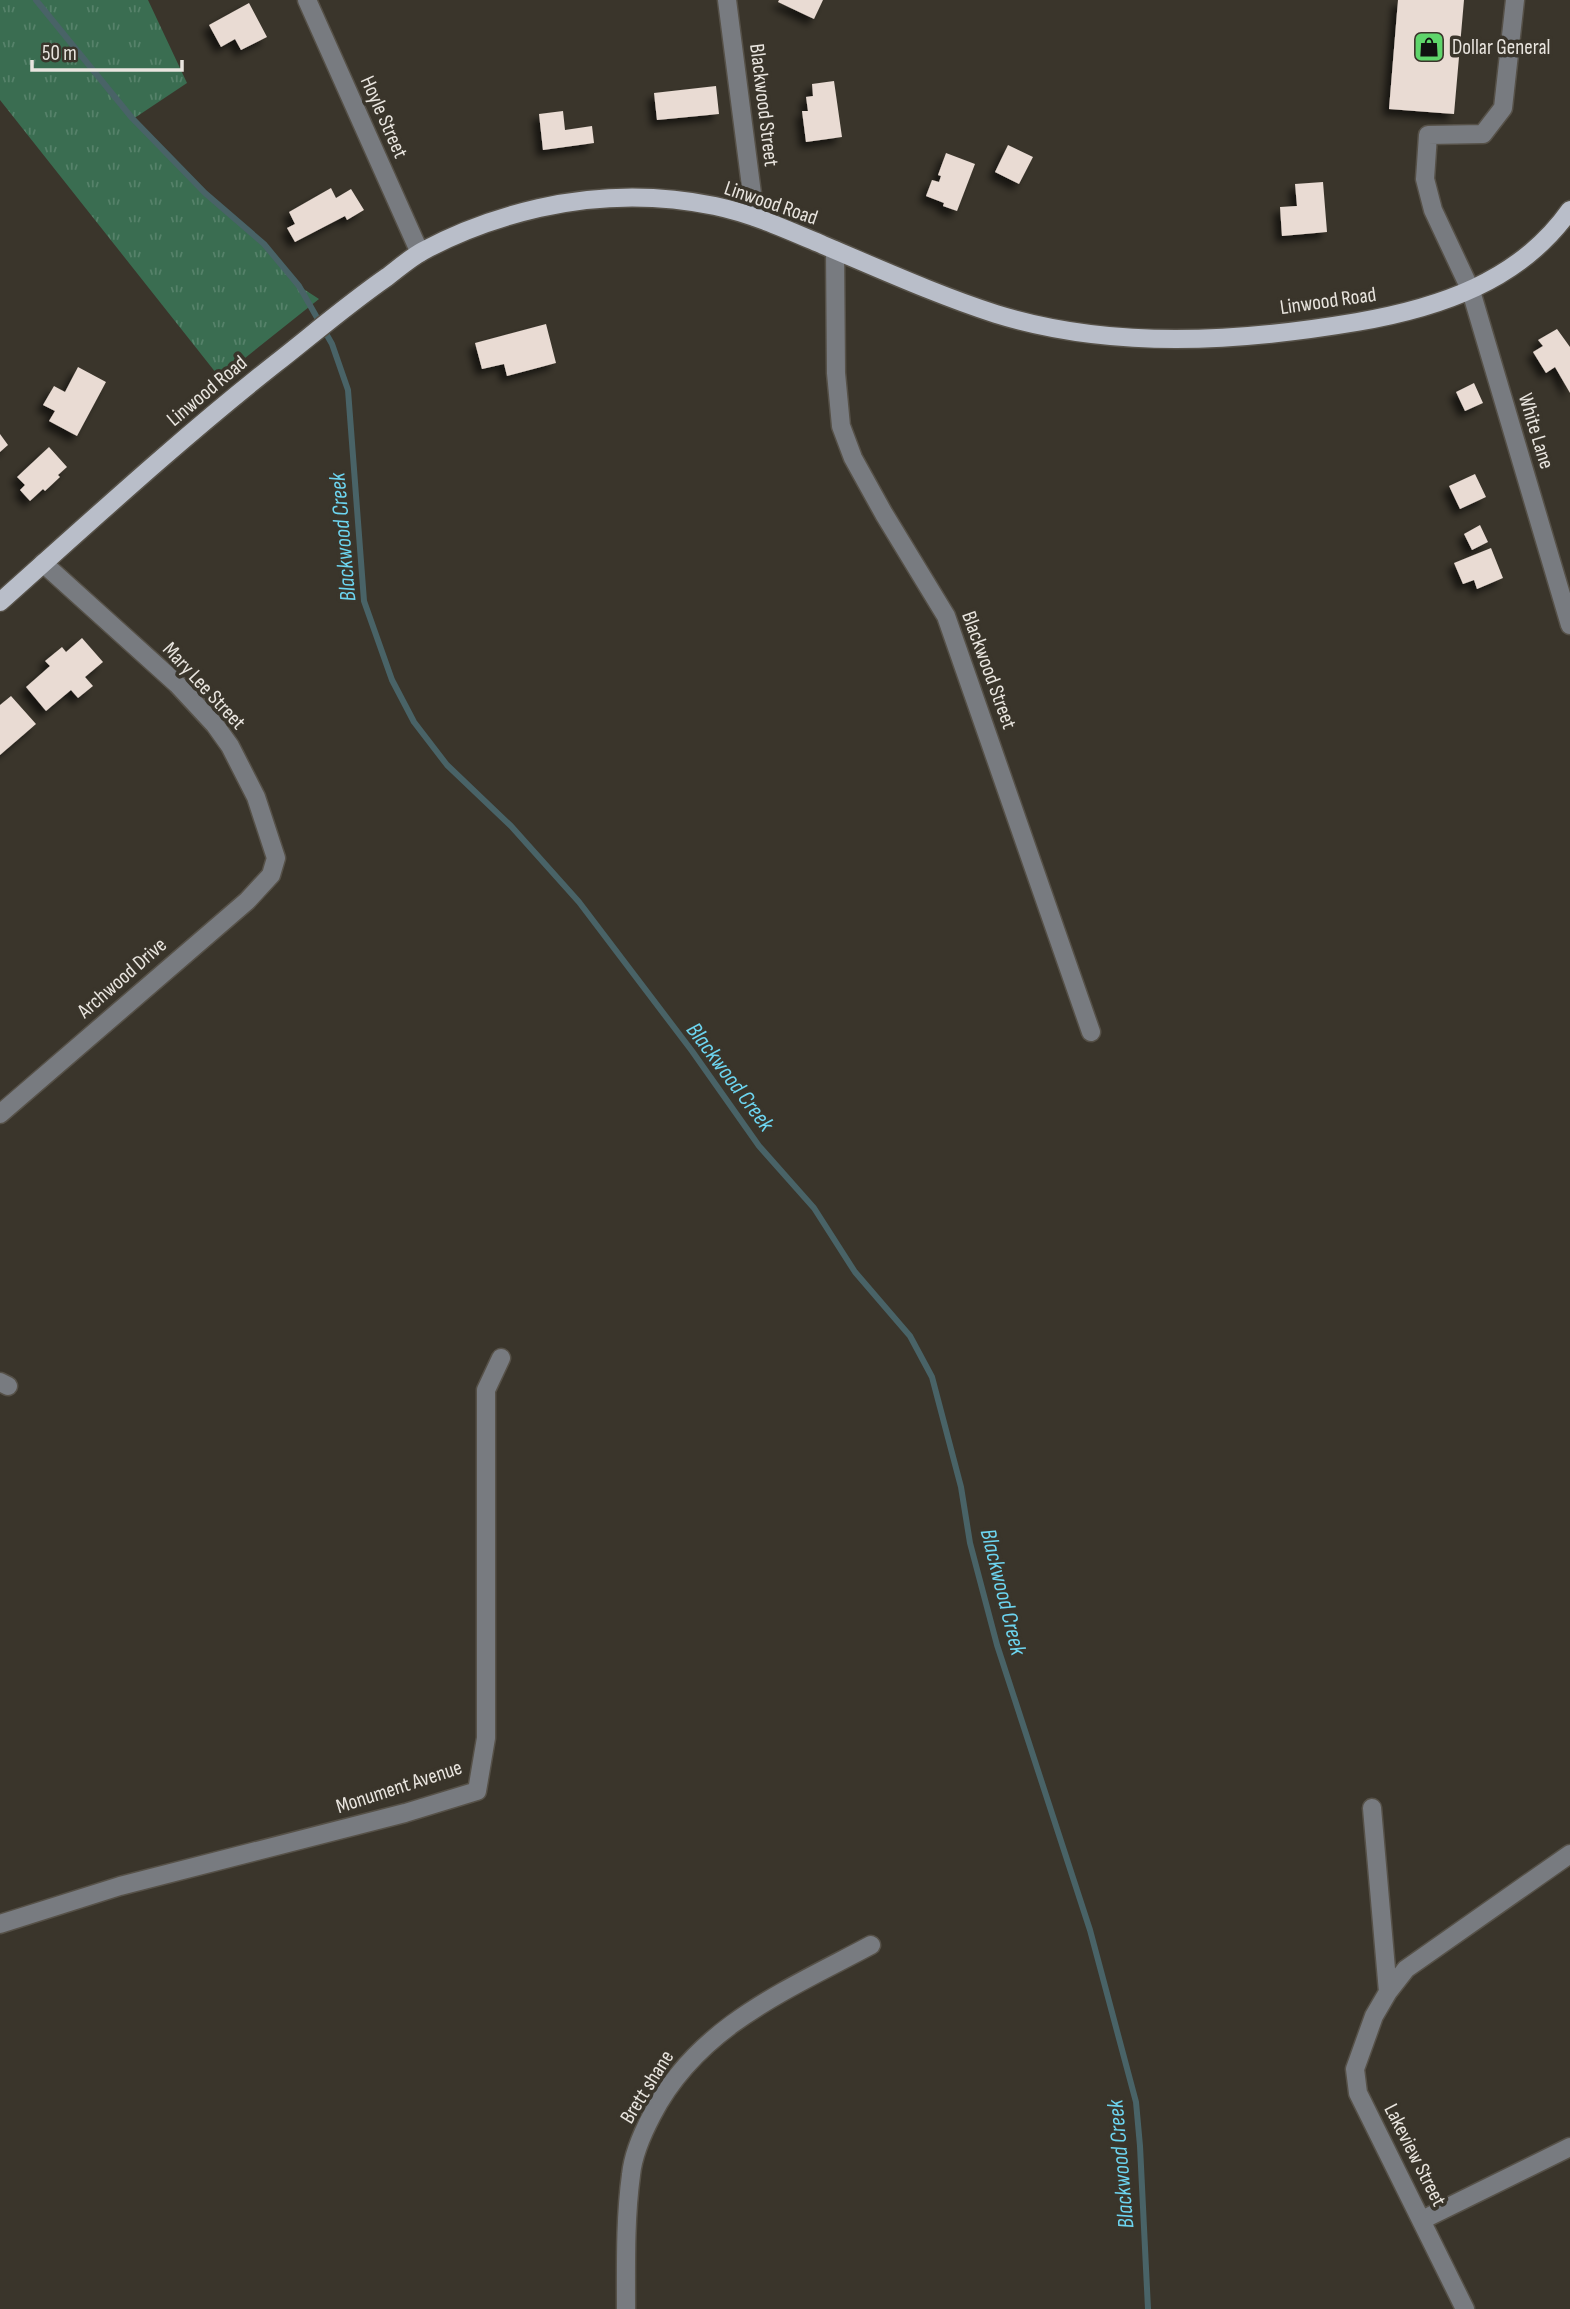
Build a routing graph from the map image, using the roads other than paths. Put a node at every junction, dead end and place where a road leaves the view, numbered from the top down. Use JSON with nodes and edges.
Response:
{"nodes":[{"id":1,"x":307,"y":0,"type":"edge"},
{"id":2,"x":727,"y":0,"type":"edge"},
{"id":3,"x":1515,"y":0,"type":"edge"},
{"id":4,"x":1570,"y":210,"type":"edge"},
{"id":5,"x":755,"y":217,"type":"junction"},
{"id":6,"x":835,"y":250,"type":"junction"},
{"id":7,"x":420,"y":253,"type":"junction"},
{"id":8,"x":1471,"y":291,"type":"junction"},
{"id":9,"x":43,"y":564,"type":"junction"},
{"id":10,"x":0,"y":602,"type":"edge"},
{"id":11,"x":1570,"y":625,"type":"edge"},
{"id":12,"x":271,"y":874,"type":"joint"},
{"id":13,"x":1091,"y":1032,"type":"dead end"},
{"id":14,"x":0,"y":1114,"type":"edge"},
{"id":15,"x":501,"y":1358,"type":"dead end"},
{"id":16,"x":1372,"y":1808,"type":"dead end"},
{"id":17,"x":1570,"y":1854,"type":"edge"},
{"id":18,"x":0,"y":1924,"type":"edge"},
{"id":19,"x":871,"y":1945,"type":"dead end"},
{"id":20,"x":1388,"y":1992,"type":"junction"},
{"id":21,"x":1570,"y":2147,"type":"edge"},
{"id":22,"x":1422,"y":2220,"type":"junction"},
{"id":23,"x":626,"y":2309,"type":"edge"},
{"id":24,"x":1465,"y":2309,"type":"edge"}],
"edges":[{"from":1,"to":7,"type":"street","name":"Hoyle Street"},
{"from":2,"to":5,"type":"street","name":"Blackwood Street"},
{"from":3,"to":8,"type":"street","name":"White Lane"},
{"from":4,"to":8,"type":"main road","name":"Linwood Road"},
{"from":5,"to":6,"type":"main road","name":"Linwood Road"},
{"from":5,"to":7,"type":"main road","name":"Linwood Road"},
{"from":6,"to":8,"type":"main road","name":"Linwood Road"},
{"from":6,"to":13,"type":"street","name":"Blackwood Street"},
{"from":7,"to":9,"type":"main road","name":"Linwood Road"},
{"from":8,"to":11,"type":"street","name":"White Lane"},
{"from":9,"to":10,"type":"main road","name":"Linwood Road"},
{"from":9,"to":12,"type":"street","name":"Mary Lee Street"},
{"from":12,"to":14,"type":"street","name":"Archwood Drive"},
{"from":15,"to":18,"type":"street","name":"Monument Avenue"},
{"from":16,"to":20,"type":"street"},
{"from":17,"to":20,"type":"street","name":"Lakeview Street"},
{"from":19,"to":23,"type":"street","name":"Brett shane"},
{"from":20,"to":22,"type":"street","name":"Lakeview Street"},
{"from":21,"to":22,"type":"street"},
{"from":22,"to":24,"type":"street","name":"Lakeview Street"}]}
